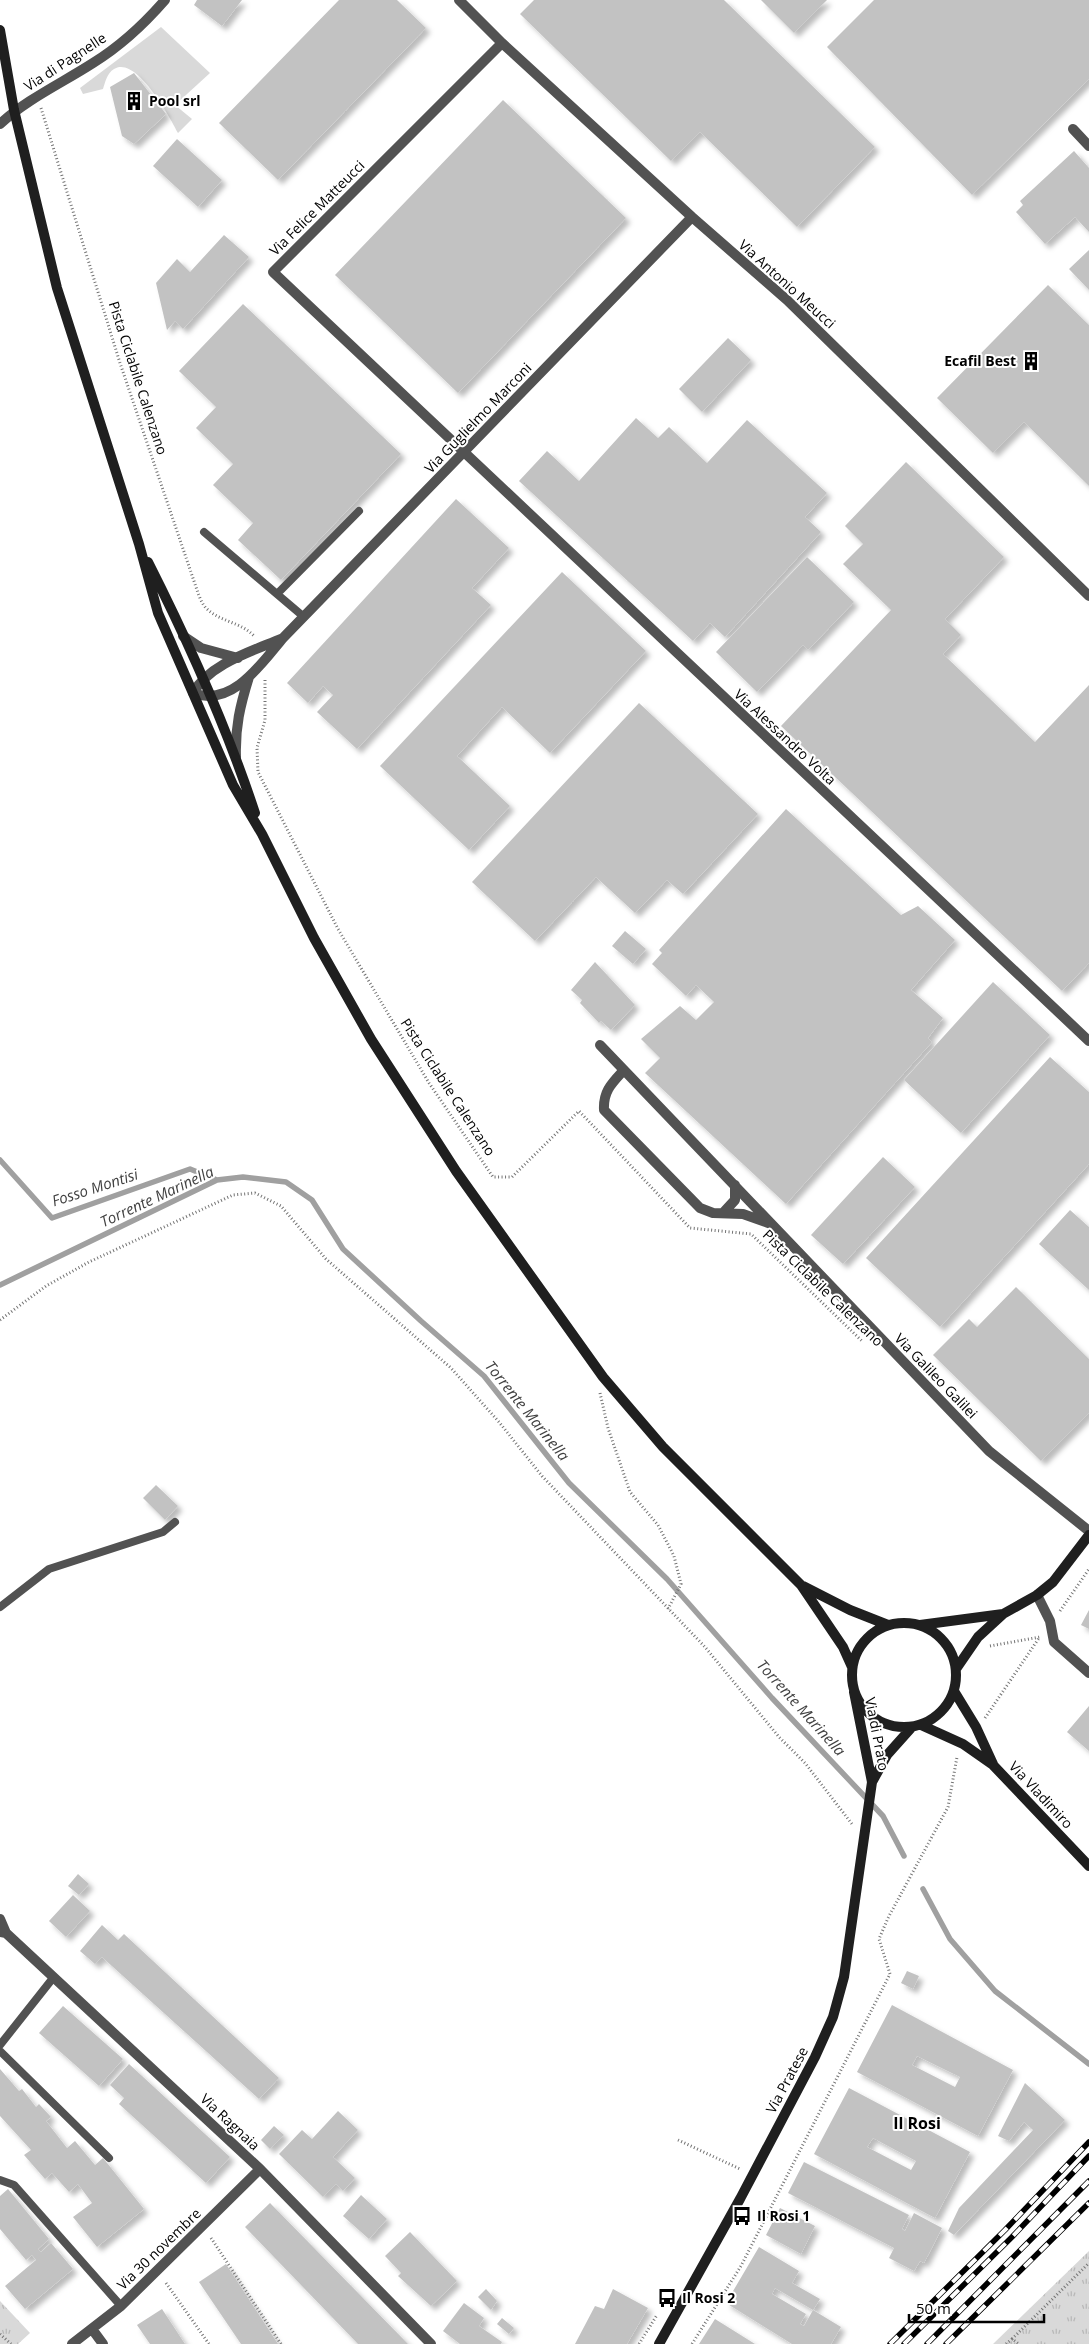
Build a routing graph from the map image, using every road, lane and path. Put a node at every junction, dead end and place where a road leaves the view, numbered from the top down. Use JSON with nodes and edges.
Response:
{"nodes":[{"id":1,"x":165,"y":0,"type":"edge"},
{"id":2,"x":459,"y":0,"type":"edge"},
{"id":3,"x":0,"y":30,"type":"edge"},
{"id":4,"x":502,"y":43,"type":"junction"},
{"id":5,"x":38,"y":96,"type":"junction"},
{"id":6,"x":14,"y":110,"type":"junction"},
{"id":7,"x":0,"y":124,"type":"edge"},
{"id":8,"x":1072,"y":130,"type":"dead end"},
{"id":9,"x":1089,"y":146,"type":"edge"},
{"id":10,"x":692,"y":217,"type":"junction"},
{"id":11,"x":463,"y":453,"type":"junction"},
{"id":12,"x":359,"y":511,"type":"dead end"},
{"id":13,"x":204,"y":532,"type":"dead end"},
{"id":14,"x":139,"y":544,"type":"junction"},
{"id":15,"x":277,"y":594,"type":"junction"},
{"id":16,"x":1089,"y":596,"type":"edge"},
{"id":17,"x":304,"y":617,"type":"junction"},
{"id":18,"x":183,"y":636,"type":"junction"},
{"id":19,"x":256,"y":638,"type":"dead end"},
{"id":20,"x":283,"y":638,"type":"junction"},
{"id":21,"x":238,"y":658,"type":"junction"},
{"id":22,"x":267,"y":672,"type":"dead end"},
{"id":23,"x":250,"y":677,"type":"junction"},
{"id":24,"x":202,"y":680,"type":"junction"},
{"id":25,"x":193,"y":693,"type":"junction"},
{"id":26,"x":210,"y":696,"type":"junction"},
{"id":27,"x":236,"y":761,"type":"junction"},
{"id":28,"x":262,"y":834,"type":"junction"},
{"id":29,"x":1089,"y":1041,"type":"edge"},
{"id":30,"x":600,"y":1044,"type":"dead end"},
{"id":31,"x":624,"y":1070,"type":"junction"},
{"id":32,"x":736,"y":1185,"type":"junction"},
{"id":33,"x":723,"y":1213,"type":"junction"},
{"id":34,"x":776,"y":1227,"type":"junction"},
{"id":35,"x":0,"y":1320,"type":"edge"},
{"id":36,"x":865,"y":1344,"type":"dead end"},
{"id":37,"x":603,"y":1377,"type":"junction"},
{"id":38,"x":175,"y":1522,"type":"dead end"},
{"id":39,"x":1089,"y":1531,"type":"edge"},
{"id":40,"x":1089,"y":1535,"type":"edge"},
{"id":41,"x":1089,"y":1569,"type":"edge"},
{"id":42,"x":801,"y":1585,"type":"junction"},
{"id":43,"x":1037,"y":1595,"type":"junction"},
{"id":44,"x":0,"y":1607,"type":"edge"},
{"id":45,"x":668,"y":1609,"type":"junction"},
{"id":46,"x":1003,"y":1614,"type":"junction"},
{"id":47,"x":1058,"y":1614,"type":"dead end"},
{"id":48,"x":920,"y":1624,"type":"junction"},
{"id":49,"x":888,"y":1625,"type":"junction"},
{"id":50,"x":987,"y":1646,"type":"dead end"},
{"id":51,"x":852,"y":1667,"type":"junction"},
{"id":52,"x":956,"y":1669,"type":"junction"},
{"id":53,"x":1089,"y":1673,"type":"edge"},
{"id":54,"x":954,"y":1691,"type":"junction"},
{"id":55,"x":854,"y":1692,"type":"junction"},
{"id":56,"x":983,"y":1721,"type":"dead end"},
{"id":57,"x":917,"y":1726,"type":"junction"},
{"id":58,"x":957,"y":1757,"type":"dead end"},
{"id":59,"x":993,"y":1765,"type":"junction"},
{"id":60,"x":872,"y":1782,"type":"junction"},
{"id":61,"x":870,"y":1805,"type":"joint"},
{"id":62,"x":853,"y":1826,"type":"dead end"},
{"id":63,"x":1089,"y":1866,"type":"edge"},
{"id":64,"x":0,"y":1919,"type":"edge"},
{"id":65,"x":3,"y":1933,"type":"edge"},
{"id":66,"x":53,"y":1978,"type":"junction"},
{"id":67,"x":0,"y":2044,"type":"edge"},
{"id":68,"x":0,"y":2051,"type":"edge"},
{"id":69,"x":678,"y":2140,"type":"dead end"},
{"id":70,"x":109,"y":2158,"type":"dead end"},
{"id":71,"x":260,"y":2169,"type":"junction"},
{"id":72,"x":740,"y":2169,"type":"dead end"},
{"id":73,"x":0,"y":2180,"type":"edge"},
{"id":74,"x":211,"y":2238,"type":"dead end"},
{"id":75,"x":1089,"y":2263,"type":"edge"},
{"id":76,"x":166,"y":2283,"type":"dead end"},
{"id":77,"x":121,"y":2306,"type":"junction"},
{"id":78,"x":92,"y":2329,"type":"junction"},
{"id":79,"x":0,"y":2334,"type":"edge"},
{"id":80,"x":1012,"y":2339,"type":"junction"},
{"id":81,"x":11,"y":2344,"type":"edge"},
{"id":82,"x":72,"y":2344,"type":"edge"},
{"id":83,"x":103,"y":2344,"type":"edge"},
{"id":84,"x":209,"y":2344,"type":"edge"},
{"id":85,"x":282,"y":2344,"type":"edge"},
{"id":86,"x":431,"y":2344,"type":"edge"},
{"id":87,"x":659,"y":2344,"type":"edge"},
{"id":88,"x":692,"y":2344,"type":"edge"},
{"id":89,"x":1006,"y":2344,"type":"edge"},
{"id":90,"x":1020,"y":2344,"type":"edge"}],
"edges":[{"from":1,"to":5,"type":"street","name":"Via di Pagnelle"},
{"from":2,"to":4,"type":"street","name":"Via Antonio Meucci"},
{"from":3,"to":6,"type":"main road"},
{"from":4,"to":10,"type":"street","name":"Via Antonio Meucci"},
{"from":4,"to":11,"type":"street","name":"Via Felice Matteucci"},
{"from":5,"to":6,"type":"street","name":"Via di Pagnelle"},
{"from":5,"to":19,"type":"path","name":"Pista Ciclabile Calenzano"},
{"from":6,"to":7,"type":"street","name":"Via di Pagnelle"},
{"from":6,"to":14,"type":"main road"},
{"from":8,"to":9,"type":"street"},
{"from":10,"to":11,"type":"street","name":"Via Guglielmo Marconi"},
{"from":10,"to":16,"type":"street","name":"Via Antonio Meucci"},
{"from":11,"to":17,"type":"street","name":"Via Guglielmo Marconi"},
{"from":11,"to":29,"type":"street","name":"Via Alessandro Volta"},
{"from":12,"to":15,"type":"lane"},
{"from":13,"to":15,"type":"lane"},
{"from":14,"to":18,"type":"main road"},
{"from":14,"to":25,"type":"main road"},
{"from":15,"to":17,"type":"lane"},
{"from":17,"to":20,"type":"street","name":"Via Guglielmo Marconi"},
{"from":18,"to":21,"type":"street"},
{"from":18,"to":24,"type":"main road"},
{"from":20,"to":21,"type":"street","name":"Via Guglielmo Marconi"},
{"from":20,"to":23,"type":"street","name":"Via Guglielmo Marconi"},
{"from":21,"to":24,"type":"street","name":"Via Guglielmo Marconi"},
{"from":22,"to":36,"type":"path","name":"Pista Ciclabile Calenzano"},
{"from":23,"to":26,"type":"street","name":"Via Guglielmo Marconi"},
{"from":23,"to":27,"type":"street","name":"Via Guglielmo Marconi"},
{"from":24,"to":25,"type":"street","name":"Via Guglielmo Marconi"},
{"from":24,"to":26,"type":"main road"},
{"from":25,"to":26,"type":"street"},
{"from":25,"to":28,"type":"main road"},
{"from":26,"to":27,"type":"main road"},
{"from":27,"to":28,"type":"main road"},
{"from":28,"to":37,"type":"main road"},
{"from":30,"to":31,"type":"street","name":"Via Galileo Galilei"},
{"from":31,"to":32,"type":"street","name":"Via Galileo Galilei"},
{"from":31,"to":33,"type":"street","name":"Via Galileo Galilei"},
{"from":32,"to":33,"type":"street"},
{"from":32,"to":34,"type":"street","name":"Via Galileo Galilei"},
{"from":33,"to":34,"type":"street","name":"Via Galileo Galilei"},
{"from":34,"to":39,"type":"street","name":"Via Galileo Galilei"},
{"from":35,"to":45,"type":"path"},
{"from":37,"to":42,"type":"main road"},
{"from":37,"to":45,"type":"path"},
{"from":38,"to":44,"type":"lane"},
{"from":40,"to":43,"type":"main road","name":"Via di Prato"},
{"from":41,"to":47,"type":"path"},
{"from":42,"to":49,"type":"main road"},
{"from":42,"to":51,"type":"main road"},
{"from":43,"to":46,"type":"main road","name":"Via di Prato"},
{"from":43,"to":53,"type":"street"},
{"from":45,"to":62,"type":"path"},
{"from":46,"to":48,"type":"main road","name":"Via di Prato"},
{"from":46,"to":52,"type":"main road","name":"Via di Prato"},
{"from":48,"to":49,"type":"main road","name":"Via di Prato"},
{"from":48,"to":52,"type":"main road","name":"Via di Prato"},
{"from":49,"to":51,"type":"main road","name":"Via di Prato"},
{"from":50,"to":56,"type":"path"},
{"from":51,"to":55,"type":"main road","name":"Via di Prato"},
{"from":52,"to":54,"type":"main road","name":"Via di Prato"},
{"from":54,"to":57,"type":"main road","name":"Via di Prato"},
{"from":54,"to":59,"type":"main road","name":"Via Vladimiro"},
{"from":55,"to":57,"type":"main road","name":"Via di Prato"},
{"from":55,"to":60,"type":"main road","name":"Via di Prato"},
{"from":57,"to":59,"type":"main road","name":"Via Vladimiro"},
{"from":57,"to":60,"type":"main road","name":"Via di Prato"},
{"from":58,"to":88,"type":"path"},
{"from":59,"to":63,"type":"main road","name":"Via Vladimiro"},
{"from":60,"to":61,"type":"main road","name":"Via di Prato"},
{"from":61,"to":87,"type":"main road","name":"Via Pratese"},
{"from":64,"to":65,"type":"street"},
{"from":65,"to":66,"type":"street","name":"Via Ragnaia"},
{"from":66,"to":67,"type":"lane"},
{"from":66,"to":71,"type":"street","name":"Via Ragnaia"},
{"from":68,"to":70,"type":"lane"},
{"from":69,"to":72,"type":"path"},
{"from":71,"to":77,"type":"street","name":"Via 30 novembre"},
{"from":71,"to":86,"type":"street","name":"Via Ragnaia"},
{"from":73,"to":77,"type":"lane"},
{"from":74,"to":85,"type":"path"},
{"from":75,"to":80,"type":"path"},
{"from":76,"to":84,"type":"path"},
{"from":77,"to":78,"type":"street","name":"Via 30 novembre"},
{"from":78,"to":82,"type":"street","name":"Via 30 novembre"},
{"from":78,"to":83,"type":"street"},
{"from":79,"to":81,"type":"path"},
{"from":80,"to":89,"type":"path"},
{"from":80,"to":90,"type":"path"}]}
